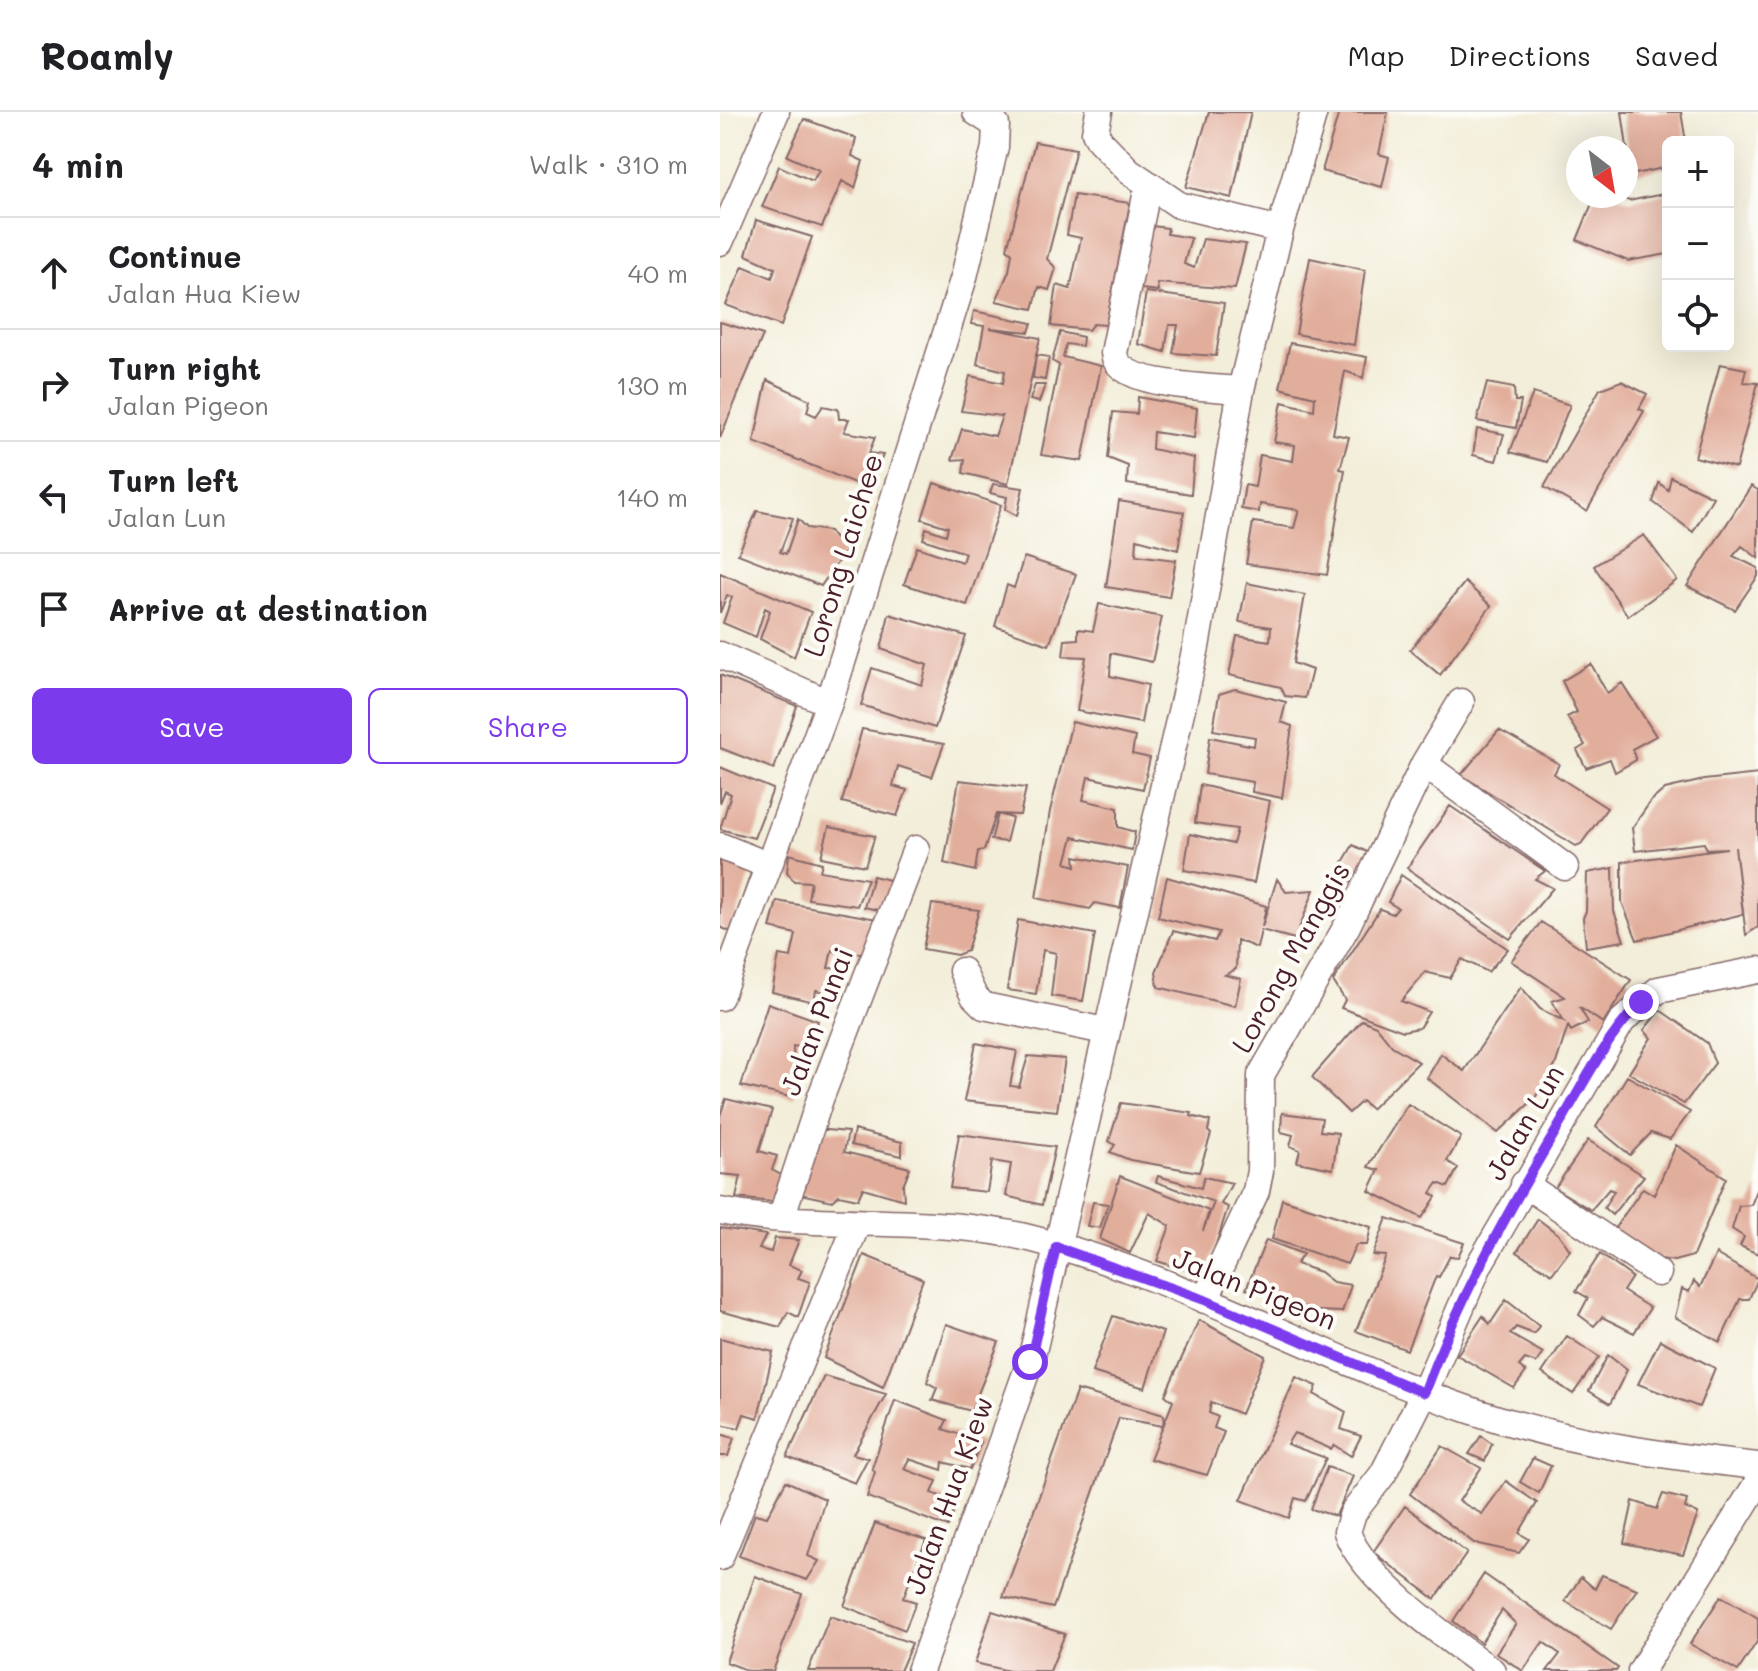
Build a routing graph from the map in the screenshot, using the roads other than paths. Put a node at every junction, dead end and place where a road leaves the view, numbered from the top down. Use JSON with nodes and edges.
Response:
{"nodes":[{"id":1,"x":776,"y":112,"type":"edge"},
{"id":2,"x":1099,"y":112,"type":"edge"},
{"id":3,"x":1314,"y":112,"type":"edge"},
{"id":4,"x":986,"y":118,"type":"edge"},
{"id":5,"x":1148,"y":186,"type":"junction"},
{"id":6,"x":1280,"y":230,"type":"junction"},
{"id":7,"x":720,"y":242,"type":"edge"},
{"id":8,"x":1241,"y":390,"type":"junction"},
{"id":9,"x":720,"y":655,"type":"edge"},
{"id":10,"x":1461,"y":702,"type":"dead end"},
{"id":11,"x":829,"y":703,"type":"junction"},
{"id":12,"x":1424,"y":764,"type":"junction"},
{"id":13,"x":720,"y":846,"type":"edge"},
{"id":14,"x":916,"y":849,"type":"dead end"},
{"id":15,"x":767,"y":865,"type":"junction"},
{"id":16,"x":1565,"y":867,"type":"dead end"},
{"id":17,"x":1758,"y":970,"type":"edge"},
{"id":18,"x":962,"y":971,"type":"dead end"},
{"id":19,"x":720,"y":997,"type":"edge"},
{"id":20,"x":1105,"y":1031,"type":"junction"},
{"id":21,"x":1524,"y":1184,"type":"junction"},
{"id":22,"x":720,"y":1211,"type":"edge"},
{"id":23,"x":781,"y":1218,"type":"junction"},
{"id":24,"x":857,"y":1224,"type":"junction"},
{"id":25,"x":1056,"y":1247,"type":"junction"},
{"id":26,"x":1658,"y":1273,"type":"dead end"},
{"id":27,"x":1205,"y":1300,"type":"junction"},
{"id":28,"x":1424,"y":1393,"type":"junction"},
{"id":29,"x":1758,"y":1466,"type":"edge"},
{"id":30,"x":1758,"y":1482,"type":"edge"},
{"id":31,"x":720,"y":1557,"type":"edge"},
{"id":32,"x":920,"y":1671,"type":"edge"},
{"id":33,"x":1492,"y":1671,"type":"edge"},
{"id":34,"x":1641,"y":1671,"type":"edge"}],
"edges":[{"from":1,"to":7,"type":"street"},
{"from":2,"to":5,"type":"street"},
{"from":3,"to":6,"type":"street","name":"Jalan Hua Kiew"},
{"from":4,"to":11,"type":"street","name":"Lorong Laichee"},
{"from":5,"to":6,"type":"street"},
{"from":5,"to":8,"type":"street"},
{"from":6,"to":8,"type":"street","name":"Jalan Hua Kiew"},
{"from":8,"to":20,"type":"street","name":"Jalan Hua Kiew"},
{"from":9,"to":11,"type":"street"},
{"from":10,"to":12,"type":"street","name":"Lorong Manggis"},
{"from":11,"to":15,"type":"street","name":"Lorong Laichee"},
{"from":12,"to":16,"type":"street"},
{"from":12,"to":27,"type":"street","name":"Lorong Manggis"},
{"from":13,"to":15,"type":"street"},
{"from":14,"to":23,"type":"street","name":"Jalan Punai"},
{"from":15,"to":19,"type":"street","name":"Lorong Laichee"},
{"from":17,"to":21,"type":"street","name":"Jalan Lun"},
{"from":18,"to":20,"type":"street"},
{"from":20,"to":25,"type":"street","name":"Jalan Hua Kiew"},
{"from":21,"to":26,"type":"street"},
{"from":21,"to":28,"type":"street","name":"Jalan Lun"},
{"from":22,"to":23,"type":"street","name":"Jalan Pigeon"},
{"from":23,"to":24,"type":"street","name":"Jalan Pigeon"},
{"from":24,"to":25,"type":"street","name":"Jalan Pigeon"},
{"from":24,"to":31,"type":"street"},
{"from":25,"to":27,"type":"street","name":"Jalan Pigeon"},
{"from":25,"to":32,"type":"street","name":"Jalan Hua Kiew"},
{"from":27,"to":28,"type":"street","name":"Jalan Pigeon"},
{"from":28,"to":29,"type":"street","name":"Jalan Pigeon"},
{"from":28,"to":33,"type":"street","name":"Jalan Lun"},
{"from":30,"to":34,"type":"street"}]}
